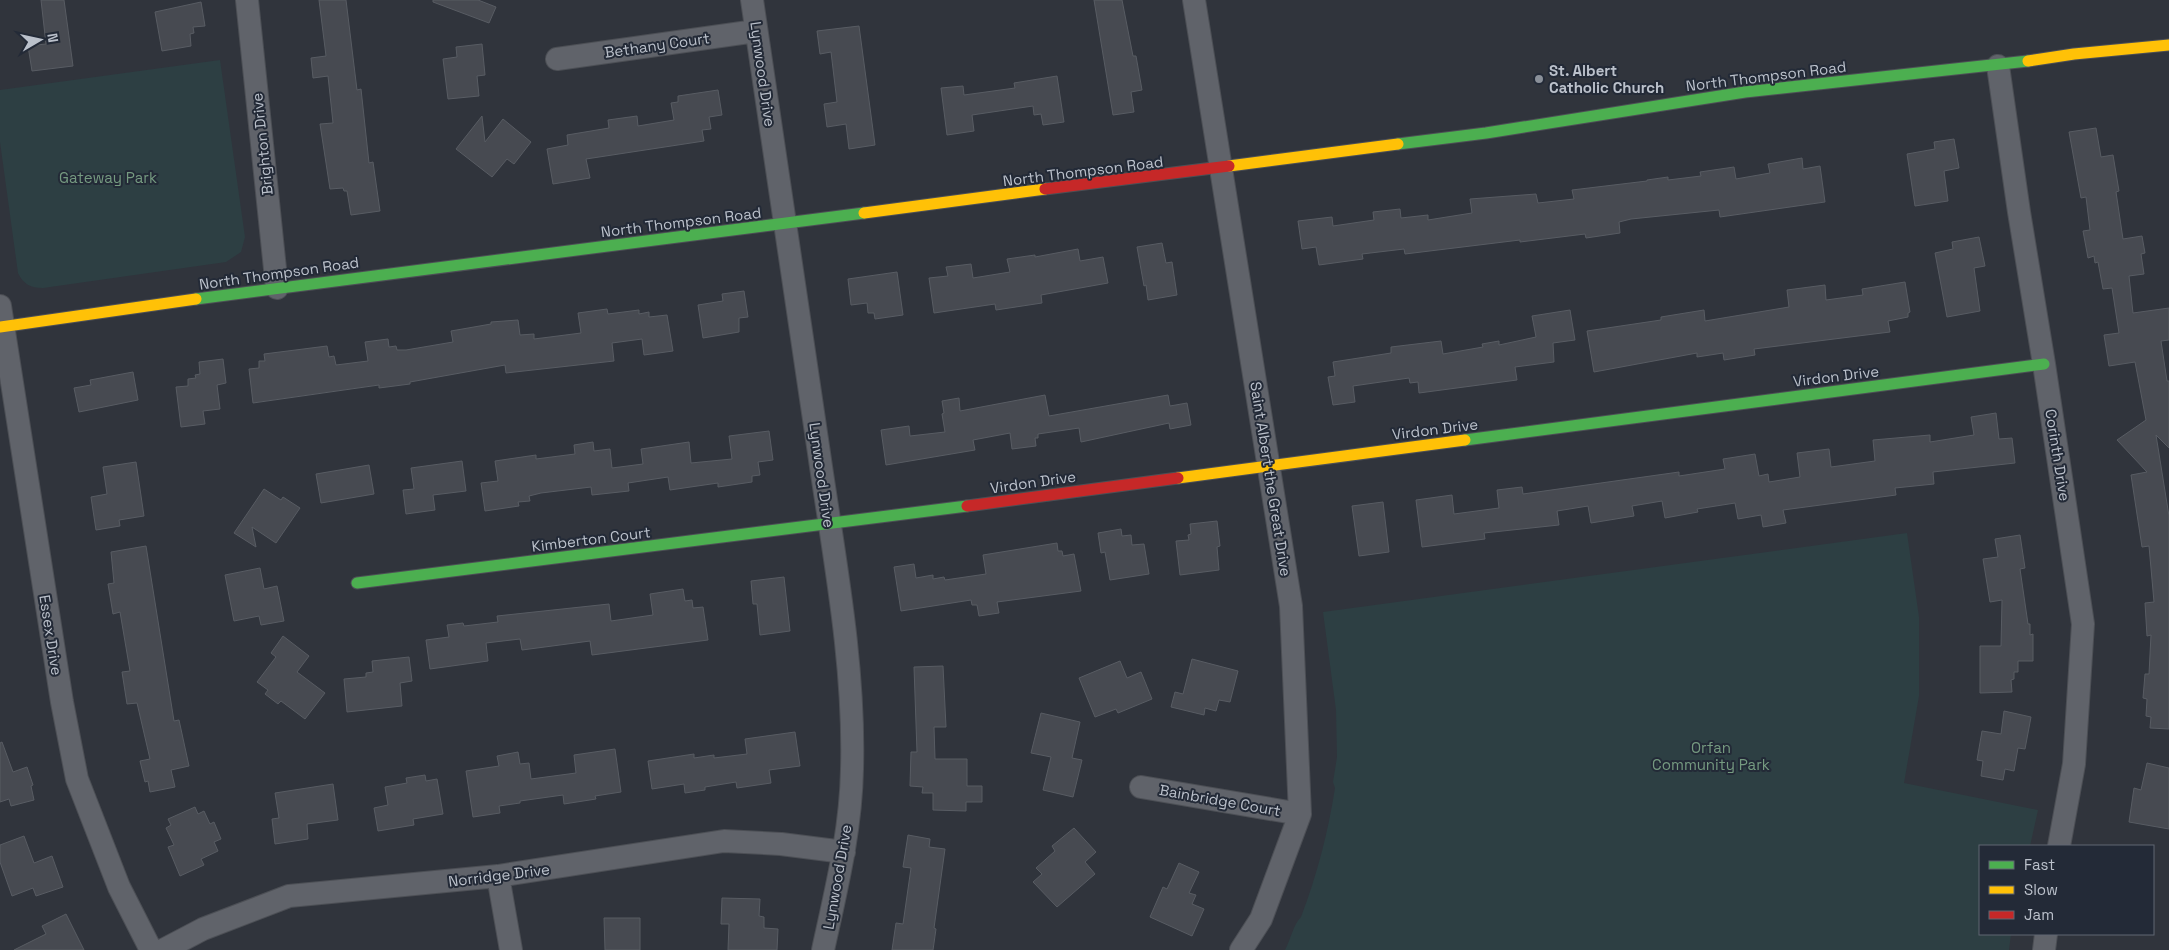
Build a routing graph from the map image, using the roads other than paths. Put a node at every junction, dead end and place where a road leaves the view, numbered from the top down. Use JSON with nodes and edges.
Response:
{"nodes":[{"id":1,"x":248,"y":0,"type":"edge"},
{"id":2,"x":752,"y":0,"type":"edge"},
{"id":3,"x":1194,"y":0,"type":"edge"},
{"id":4,"x":756,"y":31,"type":"junction"},
{"id":5,"x":2169,"y":45,"type":"edge"},
{"id":6,"x":557,"y":58,"type":"dead end"},
{"id":7,"x":1998,"y":66,"type":"junction"},
{"id":8,"x":1222,"y":168,"type":"junction"},
{"id":9,"x":785,"y":224,"type":"junction"},
{"id":10,"x":277,"y":288,"type":"junction"},
{"id":11,"x":1,"y":320,"type":"edge"},
{"id":12,"x":2044,"y":364,"type":"junction"},
{"id":13,"x":1269,"y":466,"type":"junction"},
{"id":14,"x":829,"y":524,"type":"junction"},
{"id":15,"x":357,"y":583,"type":"dead end"},
{"id":16,"x":1141,"y":787,"type":"dead end"},
{"id":17,"x":1300,"y":814,"type":"junction"},
{"id":18,"x":2059,"y":845,"type":"edge"},
{"id":19,"x":844,"y":852,"type":"junction"},
{"id":20,"x":498,"y":876,"type":"junction"},
{"id":21,"x":2046,"y":935,"type":"edge"},
{"id":22,"x":151,"y":950,"type":"edge"},
{"id":23,"x":163,"y":950,"type":"edge"},
{"id":24,"x":511,"y":950,"type":"edge"},
{"id":25,"x":823,"y":950,"type":"edge"},
{"id":26,"x":1241,"y":950,"type":"edge"},
{"id":27,"x":2044,"y":950,"type":"edge"}],
"edges":[{"from":1,"to":10,"type":"street","name":"Brighton Drive"},
{"from":2,"to":4,"type":"street","name":"Lynwood Drive"},
{"from":3,"to":8,"type":"street","name":"Saint Albert the Great Drive"},
{"from":4,"to":6,"type":"street","name":"Bethany Court"},
{"from":4,"to":9,"type":"street","name":"Lynwood Drive"},
{"from":5,"to":7,"type":"street","name":"North Thompson Road"},
{"from":7,"to":8,"type":"street","name":"North Thompson Road"},
{"from":7,"to":12,"type":"street","name":"Corinth Drive"},
{"from":8,"to":9,"type":"street","name":"North Thompson Road"},
{"from":8,"to":13,"type":"street","name":"Saint Albert the Great Drive"},
{"from":9,"to":10,"type":"street","name":"North Thompson Road"},
{"from":9,"to":14,"type":"street","name":"Lynwood Drive"},
{"from":10,"to":11,"type":"street","name":"North Thompson Road"},
{"from":11,"to":22,"type":"street","name":"Essex Drive"},
{"from":12,"to":13,"type":"street","name":"Virdon Drive"},
{"from":12,"to":18,"type":"street","name":"Corinth Drive"},
{"from":13,"to":14,"type":"street","name":"Virdon Drive"},
{"from":13,"to":17,"type":"street","name":"Saint Albert the Great Drive"},
{"from":14,"to":15,"type":"street","name":"Kimberton Court"},
{"from":14,"to":19,"type":"street","name":"Lynwood Drive"},
{"from":16,"to":17,"type":"street","name":"Bainbridge Court"},
{"from":17,"to":26,"type":"street","name":"Saint Albert the Great Drive"},
{"from":19,"to":20,"type":"street","name":"Norridge Drive"},
{"from":19,"to":25,"type":"street","name":"Lynwood Drive"},
{"from":20,"to":23,"type":"street","name":"Norridge Drive"},
{"from":20,"to":24,"type":"street"},
{"from":21,"to":27,"type":"street"}]}
